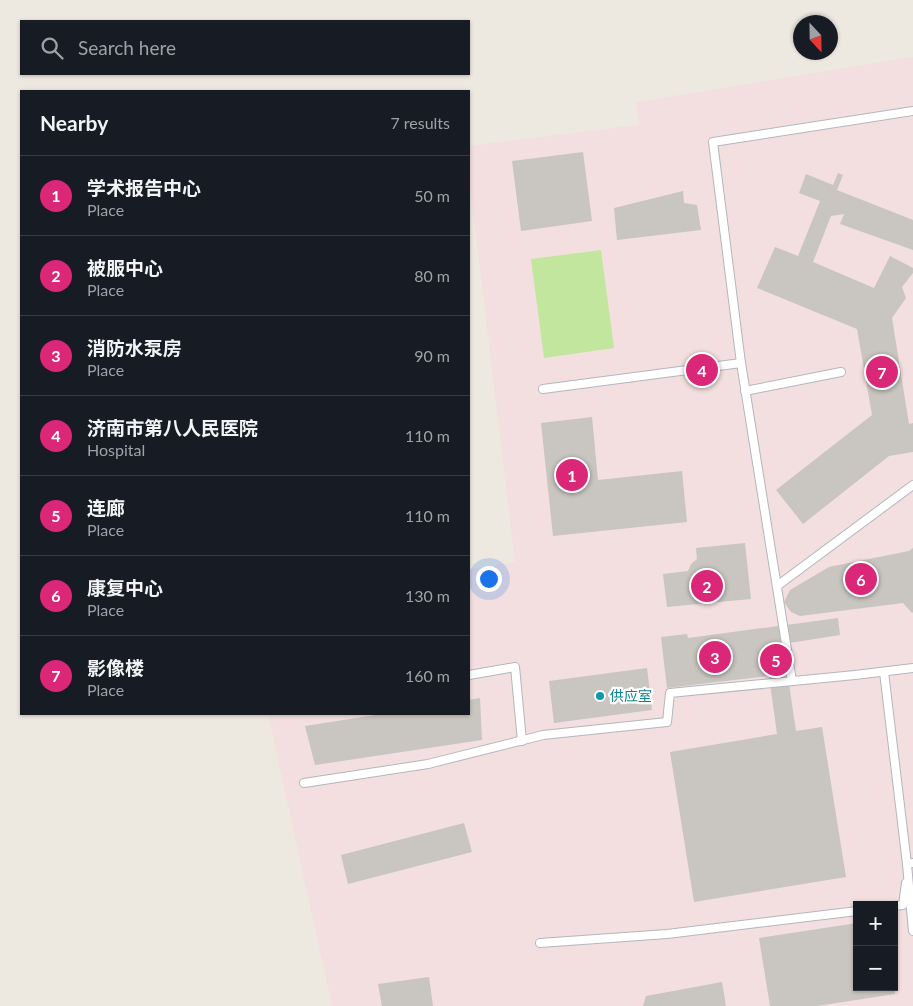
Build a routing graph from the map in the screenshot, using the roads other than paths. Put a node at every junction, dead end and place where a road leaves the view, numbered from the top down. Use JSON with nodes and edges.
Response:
{"nodes":[{"id":1,"x":913,"y":111,"type":"edge"},
{"id":2,"x":741,"y":363,"type":"junction"},
{"id":3,"x":841,"y":372,"type":"dead end"},
{"id":4,"x":543,"y":389,"type":"dead end"},
{"id":5,"x":745,"y":391,"type":"junction"},
{"id":6,"x":913,"y":485,"type":"edge"},
{"id":7,"x":777,"y":586,"type":"junction"},
{"id":8,"x":913,"y":668,"type":"edge"},
{"id":9,"x":884,"y":672,"type":"junction"},
{"id":10,"x":470,"y":675,"type":"edge"},
{"id":11,"x":792,"y":681,"type":"junction"},
{"id":12,"x":522,"y":741,"type":"junction"},
{"id":13,"x":304,"y":782,"type":"dead end"},
{"id":14,"x":910,"y":863,"type":"edge"},
{"id":15,"x":898,"y":906,"type":"edge"},
{"id":16,"x":853,"y":911,"type":"edge"},
{"id":17,"x":913,"y":932,"type":"edge"},
{"id":18,"x":540,"y":943,"type":"dead end"}],
"edges":[{"from":1,"to":2,"type":"lane"},
{"from":2,"to":4,"type":"lane"},
{"from":2,"to":5,"type":"lane"},
{"from":3,"to":5,"type":"lane"},
{"from":5,"to":7,"type":"lane"},
{"from":6,"to":7,"type":"lane"},
{"from":7,"to":11,"type":"lane"},
{"from":8,"to":9,"type":"lane"},
{"from":9,"to":11,"type":"lane"},
{"from":9,"to":14,"type":"lane"},
{"from":10,"to":12,"type":"lane"},
{"from":11,"to":12,"type":"lane"},
{"from":12,"to":13,"type":"lane"},
{"from":14,"to":15,"type":"lane"},
{"from":14,"to":17,"type":"lane"},
{"from":16,"to":18,"type":"lane"}]}
